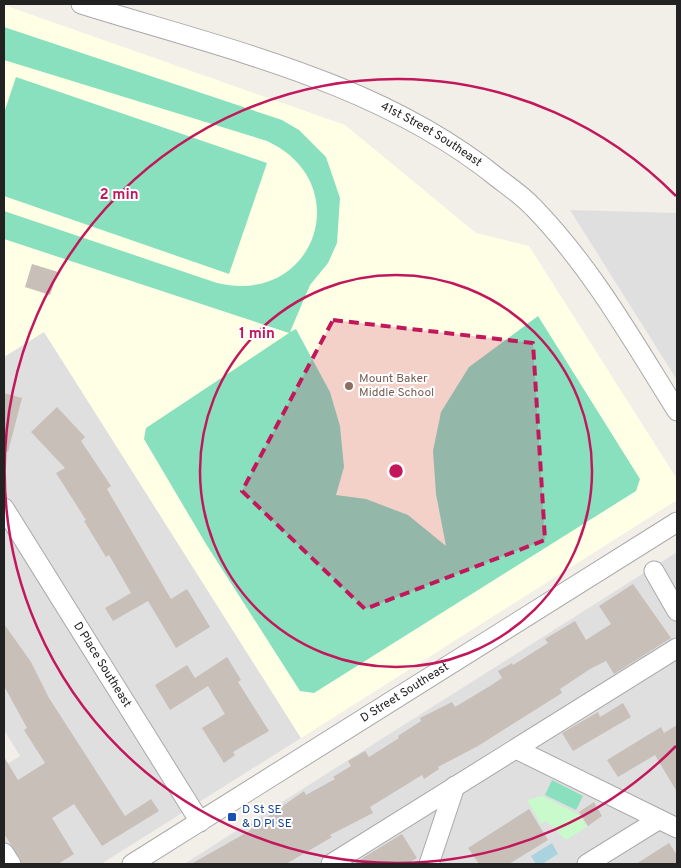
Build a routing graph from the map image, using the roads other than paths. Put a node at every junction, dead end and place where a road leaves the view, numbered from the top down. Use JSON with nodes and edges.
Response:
{"nodes":[{"id":1,"x":81,"y":4,"type":"edge"},
{"id":2,"x":677,"y":411,"type":"edge"},
{"id":3,"x":4,"y":508,"type":"edge"},
{"id":4,"x":677,"y":522,"type":"edge"},
{"id":5,"x":654,"y":571,"type":"dead end"},
{"id":6,"x":677,"y":611,"type":"edge"},
{"id":7,"x":677,"y":648,"type":"edge"},
{"id":8,"x":516,"y":749,"type":"junction"},
{"id":9,"x":455,"y":786,"type":"junction"},
{"id":10,"x":658,"y":820,"type":"junction"},
{"id":11,"x":200,"y":822,"type":"junction"},
{"id":12,"x":677,"y":828,"type":"edge"},
{"id":13,"x":4,"y":853,"type":"edge"},
{"id":14,"x":11,"y":864,"type":"edge"},
{"id":15,"x":132,"y":864,"type":"edge"},
{"id":16,"x":331,"y":864,"type":"edge"},
{"id":17,"x":429,"y":864,"type":"edge"},
{"id":18,"x":587,"y":864,"type":"edge"}],
"edges":[{"from":1,"to":2,"type":"street","name":"41st Street Southeast"},
{"from":3,"to":11,"type":"street","name":"D Place Southeast"},
{"from":4,"to":11,"type":"street","name":"D Street Southeast"},
{"from":5,"to":6,"type":"street"},
{"from":7,"to":8,"type":"street"},
{"from":8,"to":9,"type":"street"},
{"from":8,"to":10,"type":"street"},
{"from":9,"to":16,"type":"street"},
{"from":9,"to":17,"type":"street"},
{"from":10,"to":12,"type":"street"},
{"from":10,"to":18,"type":"street"},
{"from":11,"to":15,"type":"street","name":"D Street Southeast"},
{"from":13,"to":14,"type":"street"}]}
